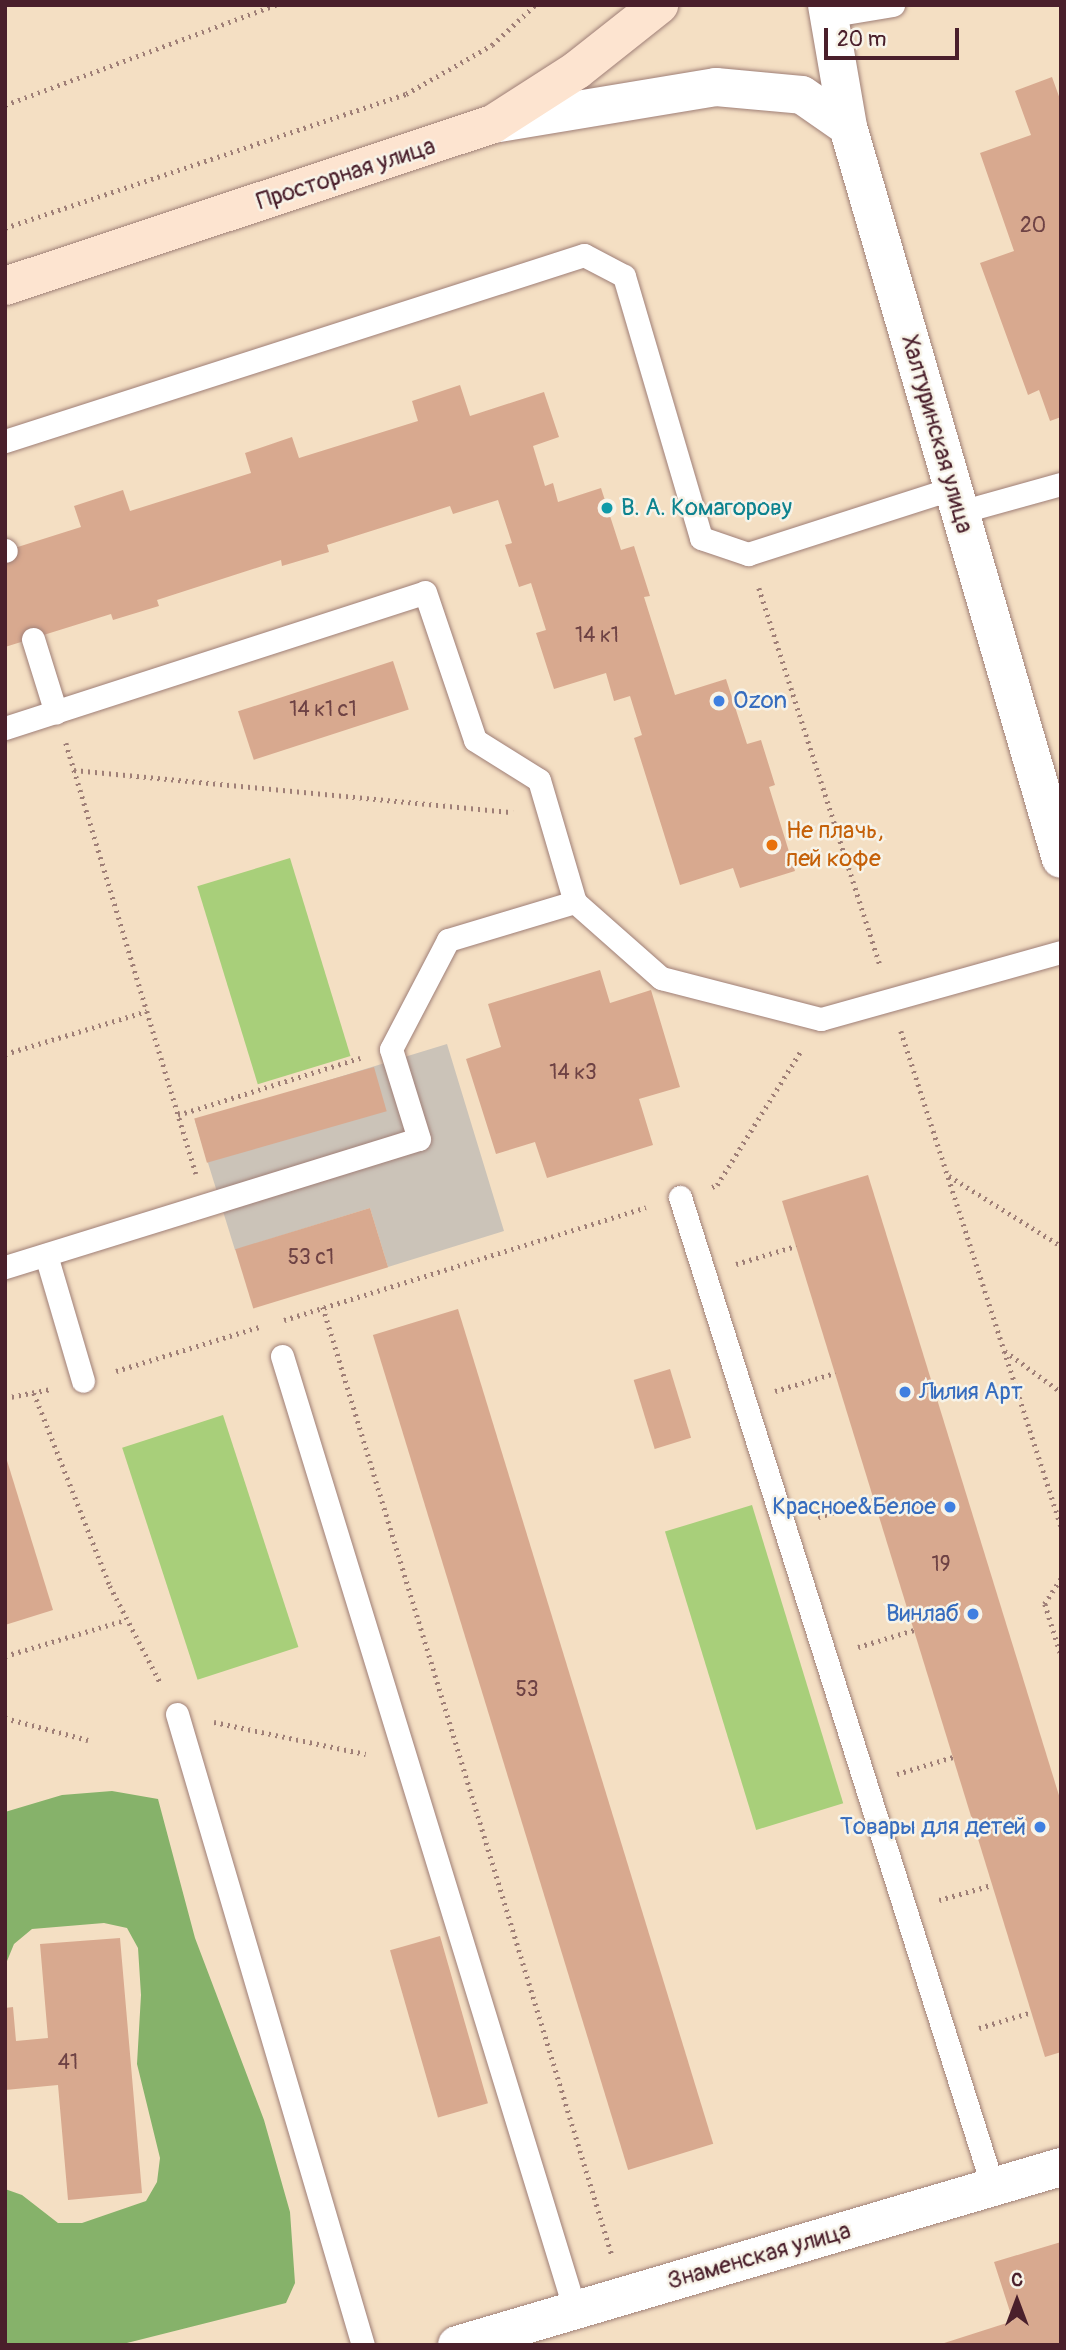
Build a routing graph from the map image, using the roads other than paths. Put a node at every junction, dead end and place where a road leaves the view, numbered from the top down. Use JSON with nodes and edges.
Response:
{"nodes":[{"id":1,"x":659,"y":5,"type":"edge"},
{"id":2,"x":893,"y":5,"type":"edge"},
{"id":3,"x":827,"y":11,"type":"edge"},
{"id":4,"x":493,"y":124,"type":"junction"},
{"id":5,"x":848,"y":127,"type":"junction"},
{"id":6,"x":5,"y":286,"type":"edge"},
{"id":7,"x":5,"y":441,"type":"edge"},
{"id":8,"x":1061,"y":484,"type":"edge"},
{"id":9,"x":956,"y":500,"type":"junction"},
{"id":10,"x":33,"y":639,"type":"dead end"},
{"id":11,"x":56,"y":713,"type":"junction"},
{"id":12,"x":5,"y":728,"type":"edge"},
{"id":13,"x":1061,"y":859,"type":"edge"},
{"id":14,"x":575,"y":902,"type":"junction"},
{"id":15,"x":1061,"y":952,"type":"edge"},
{"id":16,"x":680,"y":1197,"type":"road end"},
{"id":17,"x":46,"y":1255,"type":"junction"},
{"id":18,"x":5,"y":1268,"type":"edge"},
{"id":19,"x":282,"y":1356,"type":"dead end"},
{"id":20,"x":83,"y":1381,"type":"road end"},
{"id":21,"x":177,"y":1714,"type":"road end"},
{"id":22,"x":1061,"y":2167,"type":"edge"},
{"id":23,"x":993,"y":2187,"type":"junction"},
{"id":24,"x":575,"y":2310,"type":"junction"},
{"id":25,"x":363,"y":2345,"type":"edge"},
{"id":26,"x":457,"y":2345,"type":"edge"}],
"edges":[{"from":1,"to":4,"type":"main road","name":"Просторная улица"},
{"from":2,"to":3,"type":"lane"},
{"from":3,"to":5,"type":"street","name":"Халтуринская улица"},
{"from":4,"to":5,"type":"street"},
{"from":4,"to":6,"type":"main road","name":"Просторная улица"},
{"from":5,"to":9,"type":"street","name":"Халтуринская улица"},
{"from":7,"to":9,"type":"lane"},
{"from":8,"to":9,"type":"lane"},
{"from":9,"to":13,"type":"street","name":"Халтуринская улица"},
{"from":10,"to":11,"type":"lane"},
{"from":11,"to":12,"type":"lane"},
{"from":11,"to":14,"type":"lane"},
{"from":14,"to":15,"type":"lane"},
{"from":14,"to":17,"type":"lane"},
{"from":16,"to":23,"type":"lane"},
{"from":17,"to":18,"type":"lane"},
{"from":17,"to":20,"type":"lane"},
{"from":19,"to":24,"type":"lane"},
{"from":21,"to":25,"type":"lane"},
{"from":22,"to":23,"type":"street","name":"Знаменская улица"},
{"from":23,"to":24,"type":"street","name":"Знаменская улица"},
{"from":24,"to":26,"type":"street","name":"Знаменская улица"}]}
